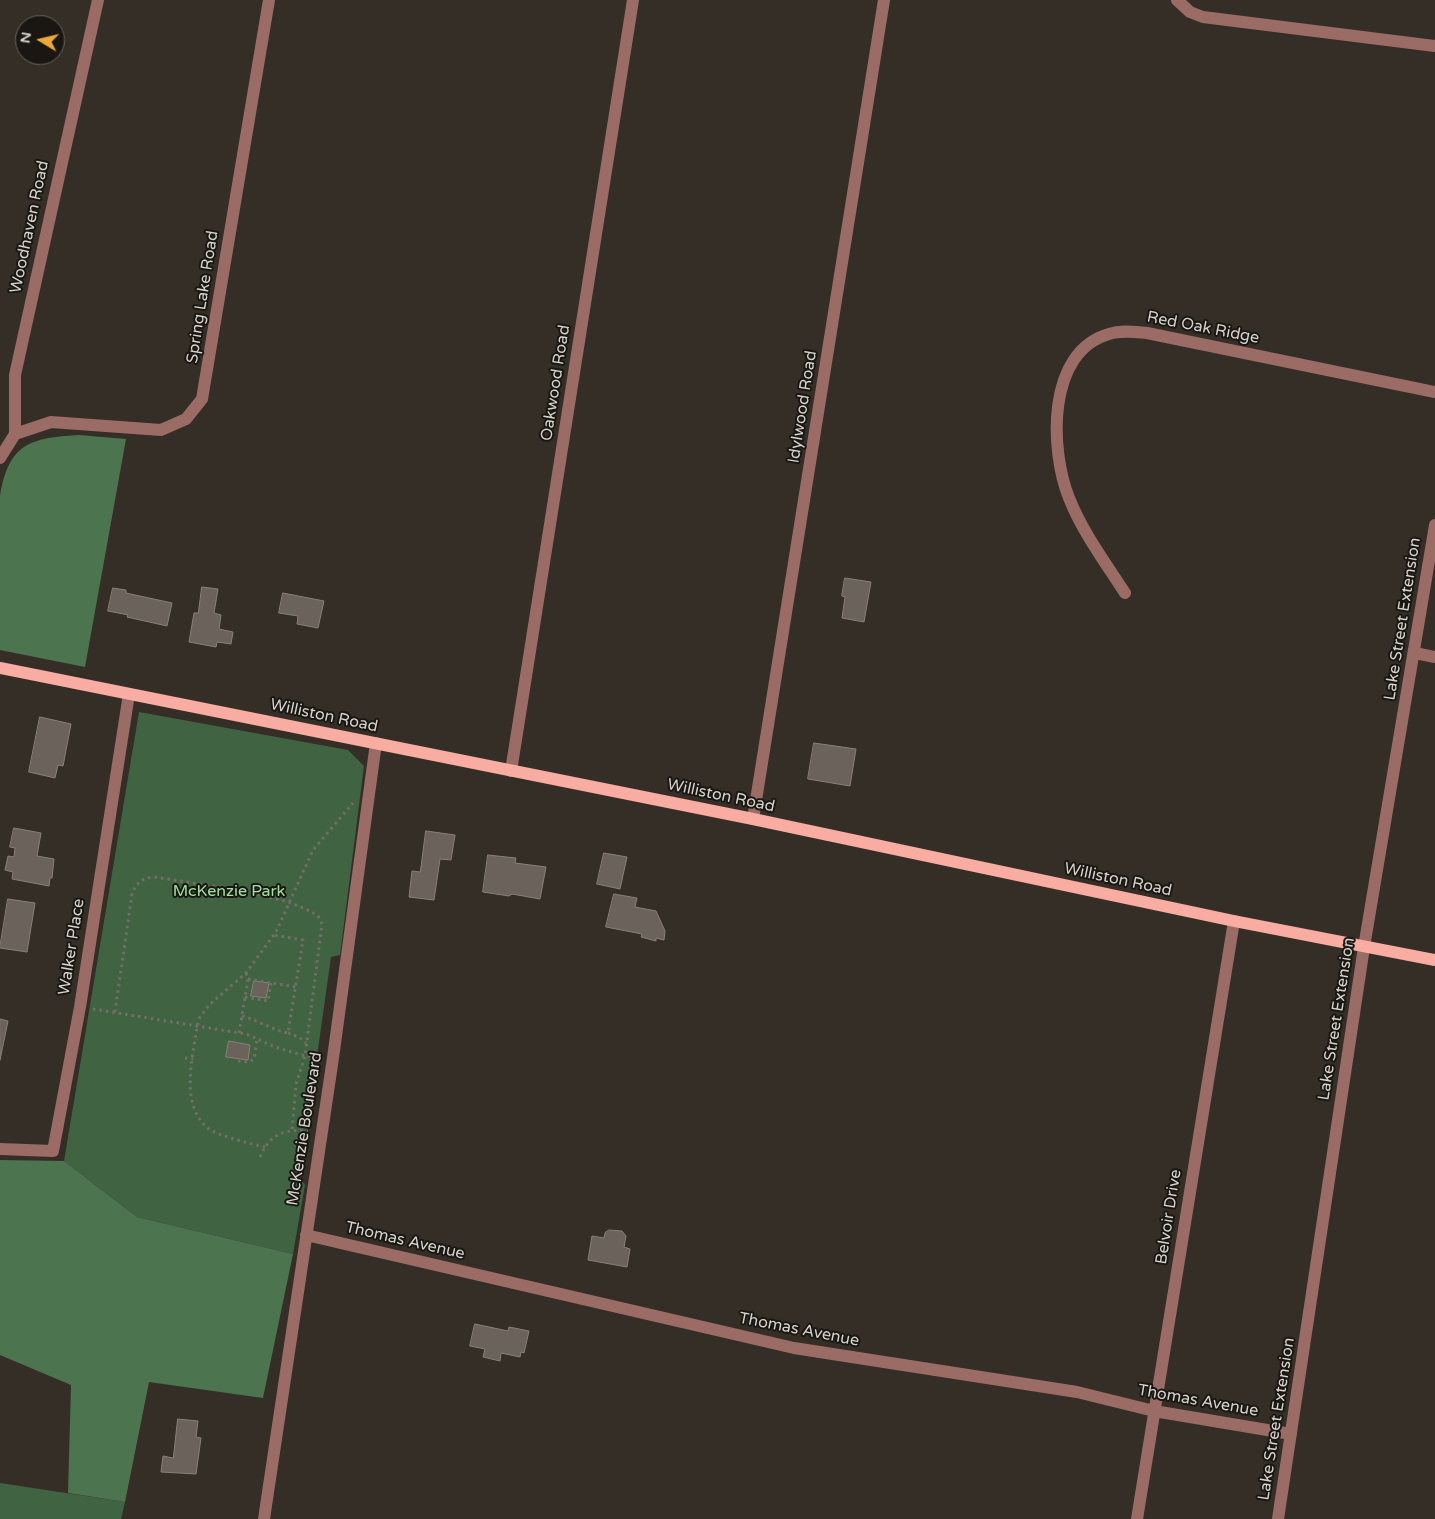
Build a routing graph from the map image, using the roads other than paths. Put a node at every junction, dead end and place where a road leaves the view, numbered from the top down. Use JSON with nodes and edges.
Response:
{"nodes":[{"id":1,"x":98,"y":0,"type":"edge"},
{"id":2,"x":269,"y":0,"type":"edge"},
{"id":3,"x":633,"y":0,"type":"edge"},
{"id":4,"x":884,"y":0,"type":"edge"},
{"id":5,"x":1177,"y":0,"type":"edge"},
{"id":6,"x":1435,"y":46,"type":"edge"},
{"id":7,"x":1435,"y":392,"type":"edge"},
{"id":8,"x":15,"y":434,"type":"junction"},
{"id":9,"x":0,"y":458,"type":"edge"},
{"id":10,"x":1435,"y":525,"type":"edge"},
{"id":11,"x":1126,"y":593,"type":"dead end"},
{"id":12,"x":1415,"y":653,"type":"junction"},
{"id":13,"x":1435,"y":657,"type":"edge"},
{"id":14,"x":0,"y":668,"type":"edge"},
{"id":15,"x":129,"y":694,"type":"junction"},
{"id":16,"x":376,"y":743,"type":"junction"},
{"id":17,"x":511,"y":770,"type":"junction"},
{"id":18,"x":753,"y":819,"type":"junction"},
{"id":19,"x":1234,"y":921,"type":"junction"},
{"id":20,"x":1364,"y":947,"type":"junction"},
{"id":21,"x":1435,"y":960,"type":"edge"},
{"id":22,"x":0,"y":1149,"type":"edge"},
{"id":23,"x":306,"y":1235,"type":"junction"},
{"id":24,"x":1154,"y":1411,"type":"junction"},
{"id":25,"x":1291,"y":1434,"type":"junction"},
{"id":26,"x":264,"y":1519,"type":"edge"},
{"id":27,"x":1137,"y":1519,"type":"edge"},
{"id":28,"x":1278,"y":1519,"type":"edge"}],
"edges":[{"from":1,"to":8,"type":"street","name":"Woodhaven Road"},
{"from":2,"to":8,"type":"street","name":"Spring Lake Road"},
{"from":3,"to":17,"type":"street","name":"Oakwood Road"},
{"from":4,"to":18,"type":"street","name":"Idylwood Road"},
{"from":5,"to":6,"type":"street"},
{"from":7,"to":11,"type":"street","name":"Red Oak Ridge"},
{"from":8,"to":9,"type":"street"},
{"from":10,"to":12,"type":"street","name":"Lake Street Extension"},
{"from":12,"to":13,"type":"street"},
{"from":12,"to":20,"type":"street","name":"Lake Street Extension"},
{"from":14,"to":15,"type":"main road","name":"Williston Road"},
{"from":15,"to":16,"type":"main road","name":"Williston Road"},
{"from":15,"to":22,"type":"street","name":"Walker Place"},
{"from":16,"to":17,"type":"main road","name":"Williston Road"},
{"from":16,"to":23,"type":"street","name":"McKenzie Boulevard"},
{"from":17,"to":18,"type":"main road","name":"Williston Road"},
{"from":18,"to":19,"type":"main road","name":"Williston Road"},
{"from":19,"to":20,"type":"main road","name":"Williston Road"},
{"from":19,"to":24,"type":"street","name":"Belvoir Drive"},
{"from":20,"to":21,"type":"main road","name":"Williston Road"},
{"from":20,"to":25,"type":"street","name":"Lake Street Extension"},
{"from":23,"to":24,"type":"street","name":"Thomas Avenue"},
{"from":23,"to":26,"type":"street","name":"McKenzie Boulevard"},
{"from":24,"to":25,"type":"street","name":"Thomas Avenue"},
{"from":24,"to":27,"type":"street","name":"Belvoir Drive"},
{"from":25,"to":28,"type":"street","name":"Lake Street Extension"}]}
